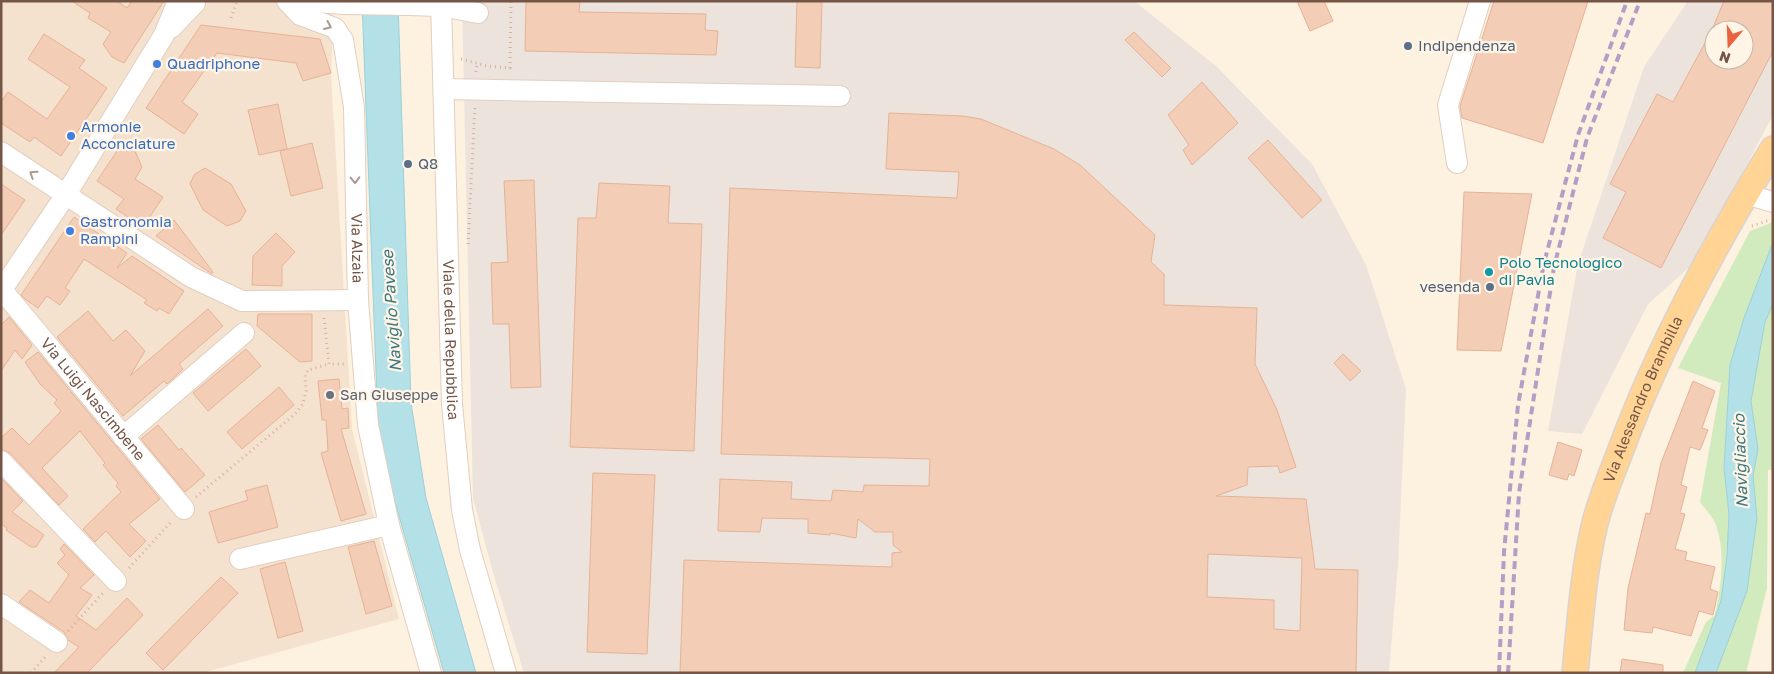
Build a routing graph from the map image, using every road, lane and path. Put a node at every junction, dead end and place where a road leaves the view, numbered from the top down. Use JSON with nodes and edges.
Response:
{"nodes":[{"id":1,"x":237,"y":1,"type":"edge"},
{"id":2,"x":287,"y":1,"type":"edge"},
{"id":3,"x":296,"y":1,"type":"edge"},
{"id":4,"x":511,"y":1,"type":"edge"},
{"id":5,"x":1480,"y":1,"type":"edge"},
{"id":6,"x":195,"y":2,"type":"edge"},
{"id":7,"x":441,"y":4,"type":"edge"},
{"id":8,"x":478,"y":13,"type":"dead end"},
{"id":9,"x":231,"y":18,"type":"dead end"},
{"id":10,"x":443,"y":54,"type":"junction"},
{"id":11,"x":477,"y":63,"type":"junction"},
{"id":12,"x":444,"y":89,"type":"junction"},
{"id":13,"x":476,"y":90,"type":"junction"},
{"id":14,"x":840,"y":96,"type":"dead end"},
{"id":15,"x":1773,"y":149,"type":"edge"},
{"id":16,"x":1,"y":152,"type":"edge"},
{"id":17,"x":1457,"y":163,"type":"dead end"},
{"id":18,"x":1745,"y":194,"type":"junction"},
{"id":19,"x":65,"y":196,"type":"junction"},
{"id":20,"x":1773,"y":202,"type":"edge"},
{"id":21,"x":467,"y":253,"type":"dead end"},
{"id":22,"x":2,"y":290,"type":"edge"},
{"id":23,"x":322,"y":300,"type":"junction"},
{"id":24,"x":358,"y":300,"type":"junction"},
{"id":25,"x":244,"y":333,"type":"dead end"},
{"id":26,"x":329,"y":364,"type":"junction"},
{"id":27,"x":362,"y":366,"type":"junction"},
{"id":28,"x":305,"y":375,"type":"dead end"},
{"id":29,"x":123,"y":437,"type":"junction"},
{"id":30,"x":1,"y":461,"type":"edge"},
{"id":31,"x":184,"y":509,"type":"dead end"},
{"id":32,"x":389,"y":526,"type":"junction"},
{"id":33,"x":240,"y":559,"type":"dead end"},
{"id":34,"x":116,"y":581,"type":"dead end"},
{"id":35,"x":1,"y":604,"type":"edge"},
{"id":36,"x":57,"y":642,"type":"dead end"},
{"id":37,"x":431,"y":673,"type":"edge"},
{"id":38,"x":506,"y":673,"type":"edge"},
{"id":39,"x":1576,"y":673,"type":"edge"}],
"edges":[{"from":1,"to":9,"type":"path"},
{"from":2,"to":24,"type":"street","name":"Via Alzaia","one_way":true},
{"from":3,"to":7,"type":"street","bridge":true},
{"from":4,"to":11,"type":"path"},
{"from":5,"to":17,"type":"street"},
{"from":6,"to":19,"type":"street"},
{"from":7,"to":8,"type":"street"},
{"from":7,"to":10,"type":"street","name":"Viale della Repubblica"},
{"from":10,"to":11,"type":"path"},
{"from":10,"to":12,"type":"street","name":"Viale della Repubblica"},
{"from":11,"to":13,"type":"path"},
{"from":12,"to":13,"type":"street"},
{"from":12,"to":38,"type":"street","name":"Viale della Repubblica"},
{"from":13,"to":14,"type":"street"},
{"from":13,"to":21,"type":"path"},
{"from":15,"to":18,"type":"main road","name":"Via Alessandro Brambilla"},
{"from":19,"to":16,"type":"street","one_way":true},
{"from":18,"to":20,"type":"street"},
{"from":18,"to":39,"type":"main road","name":"Via Alessandro Brambilla"},
{"from":19,"to":22,"type":"street"},
{"from":19,"to":23,"type":"street"},
{"from":22,"to":29,"type":"street","name":"Via Luigi Nascimbene"},
{"from":23,"to":24,"type":"street"},
{"from":23,"to":26,"type":"path"},
{"from":24,"to":27,"type":"street","name":"Via Alzaia"},
{"from":25,"to":29,"type":"street"},
{"from":26,"to":27,"type":"path"},
{"from":26,"to":28,"type":"path"},
{"from":27,"to":32,"type":"street","name":"Via Alzaia"},
{"from":29,"to":31,"type":"street","name":"Via Luigi Nascimbene"},
{"from":30,"to":34,"type":"street"},
{"from":32,"to":33,"type":"street"},
{"from":32,"to":37,"type":"street","name":"Via Alzaia"},
{"from":35,"to":36,"type":"street"}]}
